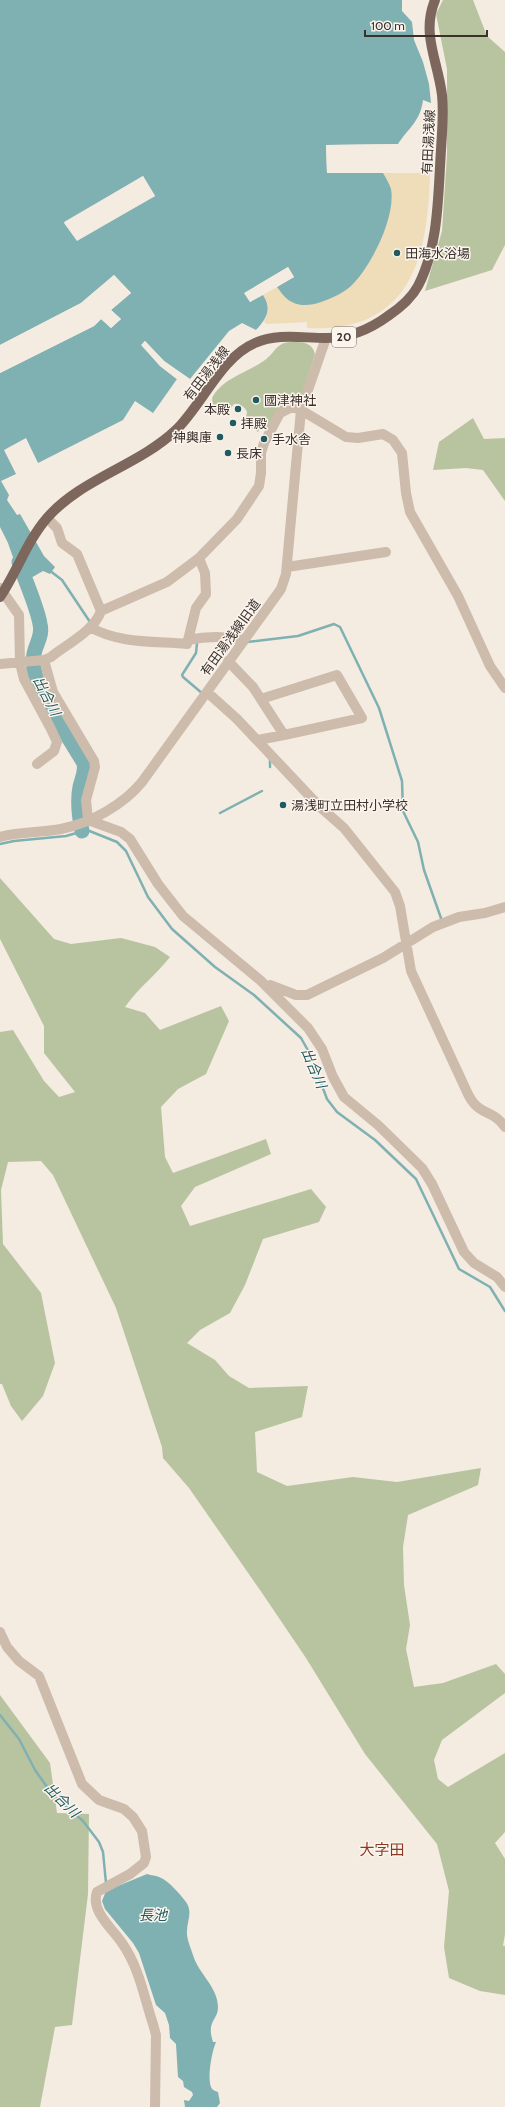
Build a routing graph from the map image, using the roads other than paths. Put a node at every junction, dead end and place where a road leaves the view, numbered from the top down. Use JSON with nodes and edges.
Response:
{"nodes":[{"id":1,"x":435,"y":0,"type":"edge"},
{"id":2,"x":326,"y":338,"type":"junction"},
{"id":3,"x":301,"y":410,"type":"junction"},
{"id":4,"x":47,"y":518,"type":"junction"},
{"id":5,"x":386,"y":552,"type":"dead end"},
{"id":6,"x":199,"y":558,"type":"junction"},
{"id":7,"x":287,"y":567,"type":"junction"},
{"id":8,"x":1,"y":592,"type":"edge"},
{"id":9,"x":101,"y":611,"type":"junction"},
{"id":10,"x":90,"y":627,"type":"junction"},
{"id":11,"x":188,"y":640,"type":"junction"},
{"id":12,"x":244,"y":640,"type":"junction"},
{"id":13,"x":44,"y":660,"type":"junction"},
{"id":14,"x":228,"y":661,"type":"junction"},
{"id":15,"x":20,"y":663,"type":"junction"},
{"id":16,"x":0,"y":664,"type":"edge"},
{"id":17,"x":505,"y":688,"type":"edge"},
{"id":18,"x":207,"y":692,"type":"junction"},
{"id":19,"x":261,"y":699,"type":"junction"},
{"id":20,"x":284,"y":735,"type":"junction"},
{"id":21,"x":258,"y":740,"type":"junction"},
{"id":22,"x":37,"y":764,"type":"dead end"},
{"id":23,"x":88,"y":820,"type":"junction"},
{"id":24,"x":0,"y":837,"type":"edge"},
{"id":25,"x":505,"y":907,"type":"edge"},
{"id":26,"x":407,"y":942,"type":"junction"},
{"id":27,"x":260,"y":980,"type":"junction"},
{"id":28,"x":505,"y":1127,"type":"edge"},
{"id":29,"x":505,"y":1287,"type":"edge"},
{"id":30,"x":0,"y":1632,"type":"edge"},
{"id":31,"x":155,"y":2107,"type":"edge"}],
"edges":[{"from":1,"to":2,"type":"main road","name":"有田湯浅線","number":"20"},
{"from":2,"to":3,"type":"street","name":"有田湯浅線旧道"},
{"from":2,"to":4,"type":"main road","name":"有田湯浅線","number":"20"},
{"from":3,"to":6,"type":"street"},
{"from":3,"to":7,"type":"street","name":"有田湯浅線旧道"},
{"from":3,"to":17,"type":"street"},
{"from":4,"to":8,"type":"main road","name":"有田湯浅線","number":"20"},
{"from":4,"to":9,"type":"street"},
{"from":5,"to":7,"type":"street"},
{"from":6,"to":9,"type":"street"},
{"from":6,"to":11,"type":"street"},
{"from":7,"to":12,"type":"street","name":"有田湯浅線旧道"},
{"from":8,"to":15,"type":"street"},
{"from":9,"to":10,"type":"street"},
{"from":10,"to":11,"type":"street"},
{"from":10,"to":13,"type":"street"},
{"from":11,"to":12,"type":"street"},
{"from":12,"to":14,"type":"street","name":"有田湯浅線旧道"},
{"from":13,"to":15,"type":"street"},
{"from":13,"to":23,"type":"street"},
{"from":14,"to":18,"type":"street","name":"有田湯浅線旧道"},
{"from":14,"to":19,"type":"street"},
{"from":15,"to":16,"type":"street"},
{"from":15,"to":22,"type":"street"},
{"from":18,"to":21,"type":"street"},
{"from":18,"to":23,"type":"street","name":"有田湯浅線旧道"},
{"from":19,"to":20,"type":"street"},
{"from":19,"to":20,"type":"street"},
{"from":20,"to":21,"type":"street"},
{"from":21,"to":26,"type":"street"},
{"from":23,"to":24,"type":"street","name":"有田湯浅線旧道"},
{"from":23,"to":27,"type":"street"},
{"from":25,"to":26,"type":"street"},
{"from":26,"to":27,"type":"street"},
{"from":26,"to":28,"type":"street"},
{"from":27,"to":29,"type":"street"},
{"from":30,"to":31,"type":"street"}]}
